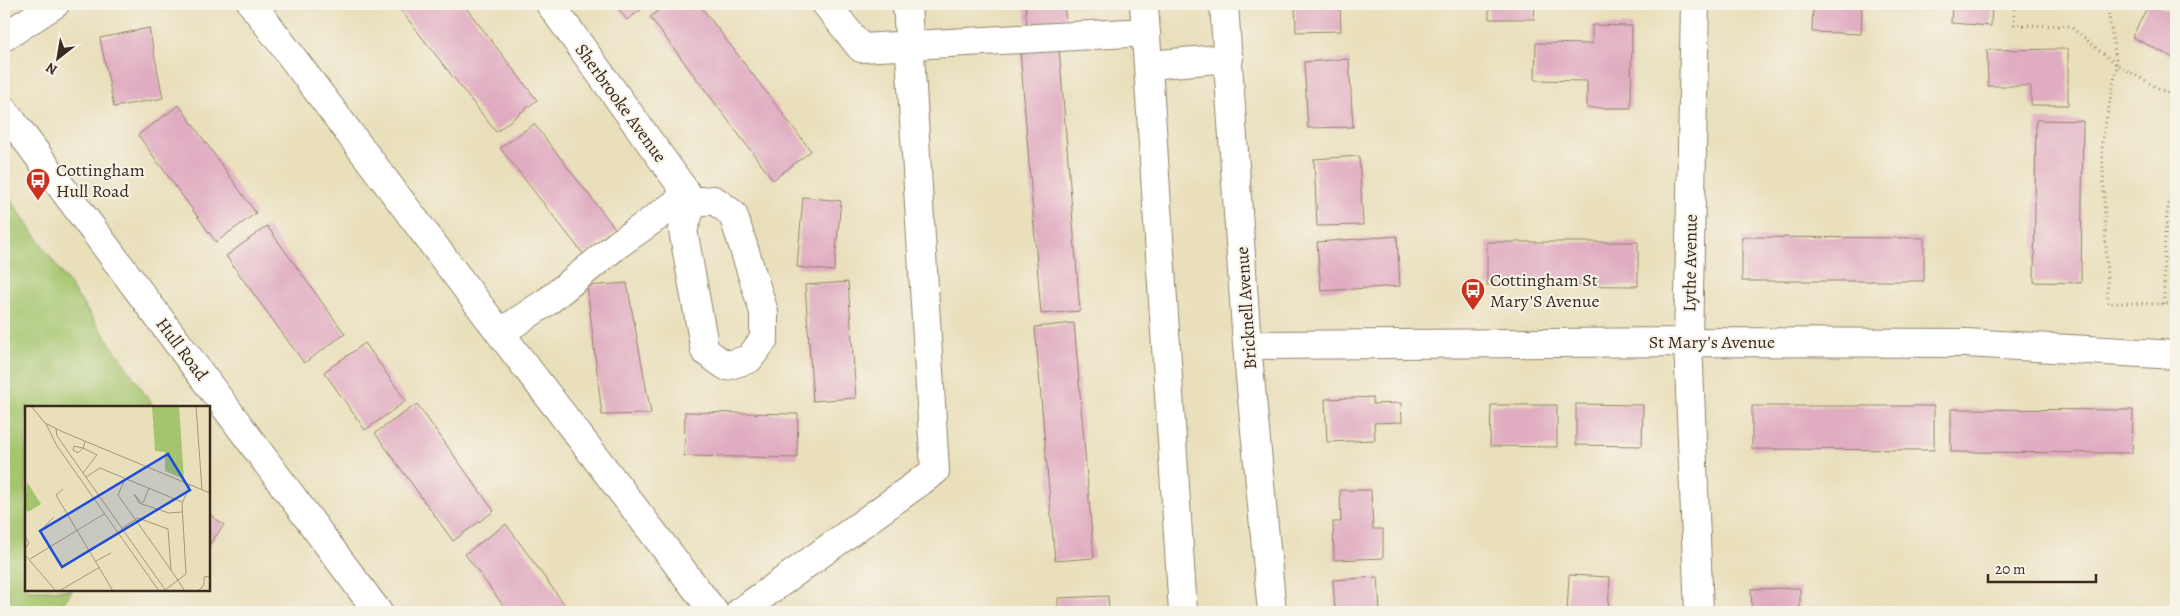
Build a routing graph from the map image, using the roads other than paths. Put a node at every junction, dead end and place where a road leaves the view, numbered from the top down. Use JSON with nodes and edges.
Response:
{"nodes":[{"id":1,"x":56,"y":4,"type":"edge"},
{"id":2,"x":252,"y":4,"type":"edge"},
{"id":3,"x":550,"y":4,"type":"edge"},
{"id":4,"x":826,"y":4,"type":"edge"},
{"id":5,"x":907,"y":4,"type":"edge"},
{"id":6,"x":1144,"y":4,"type":"edge"},
{"id":7,"x":1224,"y":4,"type":"edge"},
{"id":8,"x":1695,"y":4,"type":"edge"},
{"id":9,"x":1146,"y":32,"type":"junction"},
{"id":10,"x":4,"y":37,"type":"edge"},
{"id":11,"x":910,"y":45,"type":"junction"},
{"id":12,"x":1229,"y":58,"type":"junction"},
{"id":13,"x":1149,"y":65,"type":"junction"},
{"id":14,"x":4,"y":110,"type":"edge"},
{"id":15,"x":690,"y":199,"type":"junction"},
{"id":16,"x":500,"y":333,"type":"junction"},
{"id":17,"x":1688,"y":342,"type":"junction"},
{"id":18,"x":1248,"y":345,"type":"junction"},
{"id":19,"x":2176,"y":355,"type":"edge"},
{"id":20,"x":378,"y":612,"type":"edge"},
{"id":21,"x":714,"y":612,"type":"edge"},
{"id":22,"x":740,"y":612,"type":"edge"},
{"id":23,"x":1183,"y":612,"type":"edge"},
{"id":24,"x":1272,"y":612,"type":"edge"},
{"id":25,"x":1699,"y":612,"type":"edge"}],
"edges":[{"from":1,"to":10,"type":"street"},
{"from":2,"to":16,"type":"street"},
{"from":3,"to":15,"type":"street","name":"Sherbrooke Avenue"},
{"from":4,"to":11,"type":"street"},
{"from":5,"to":11,"type":"street"},
{"from":6,"to":9,"type":"street"},
{"from":7,"to":12,"type":"street","name":"Bricknell Avenue"},
{"from":8,"to":17,"type":"street","name":"Lythe Avenue"},
{"from":9,"to":11,"type":"street"},
{"from":9,"to":13,"type":"street"},
{"from":11,"to":22,"type":"street"},
{"from":12,"to":13,"type":"street"},
{"from":12,"to":18,"type":"street","name":"Bricknell Avenue"},
{"from":13,"to":23,"type":"street"},
{"from":14,"to":20,"type":"street","name":"Hull Road"},
{"from":15,"to":15,"type":"street"},
{"from":15,"to":16,"type":"street"},
{"from":16,"to":21,"type":"street"},
{"from":17,"to":18,"type":"street","name":"St Mary's Avenue"},
{"from":17,"to":19,"type":"street","name":"St Mary's Avenue"},
{"from":17,"to":25,"type":"street","name":"Lythe Avenue"},
{"from":18,"to":24,"type":"street","name":"Bricknell Avenue"}]}
